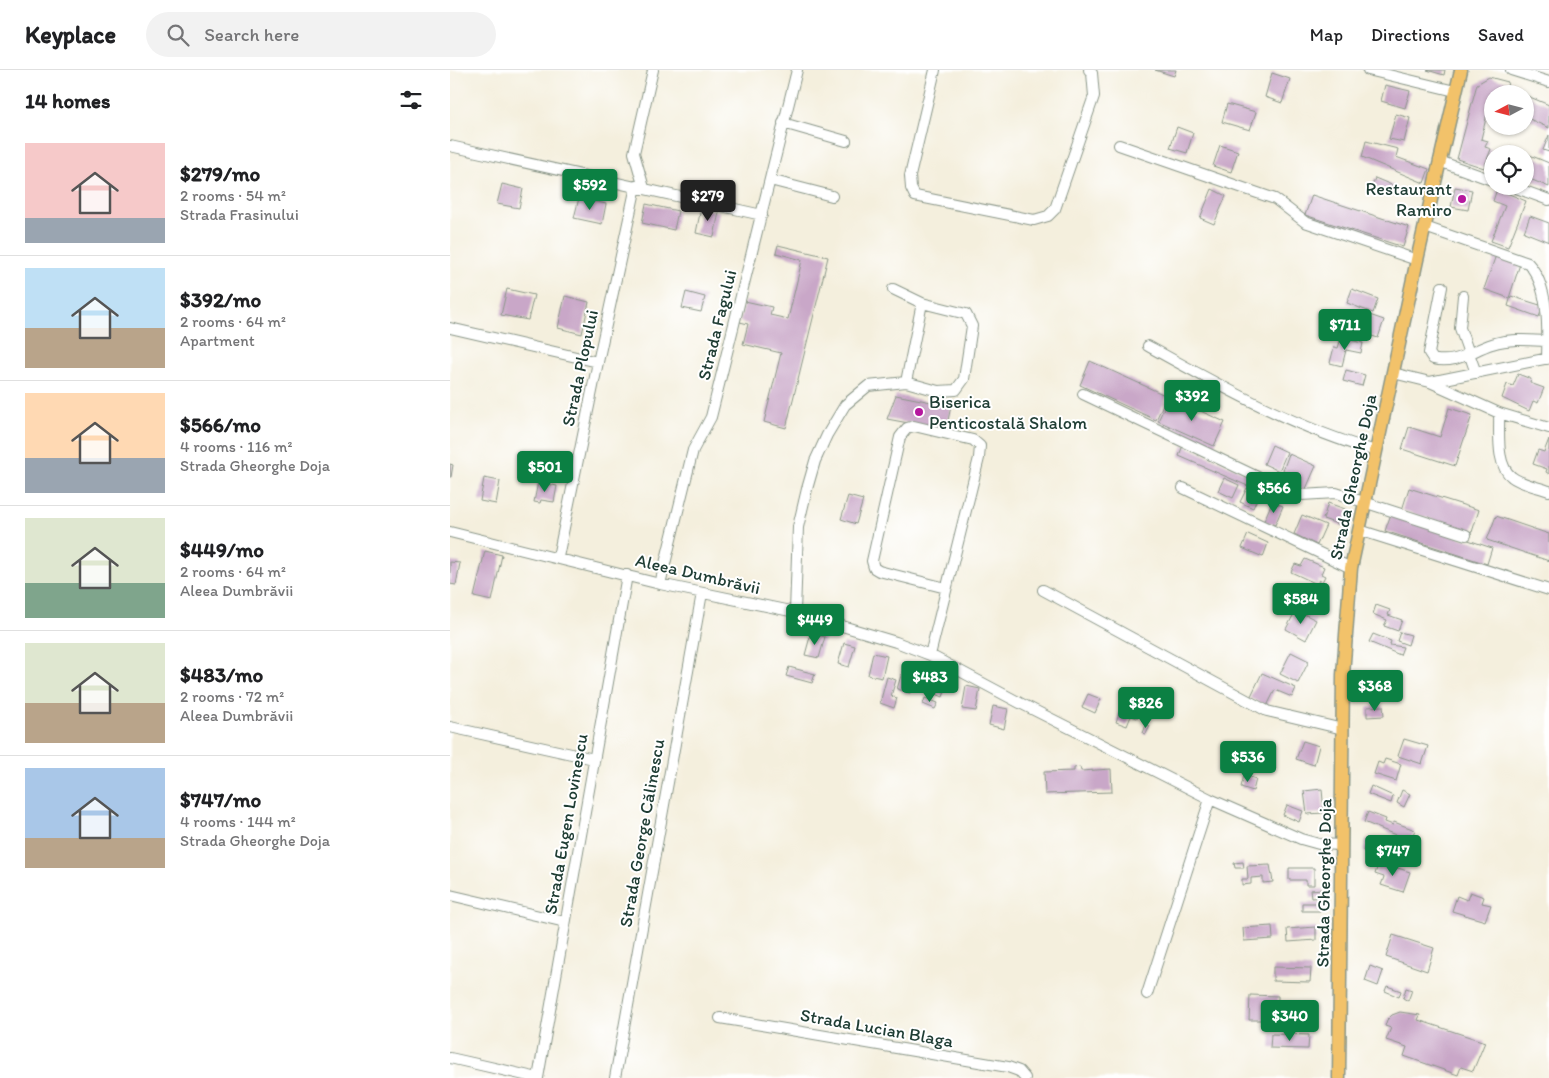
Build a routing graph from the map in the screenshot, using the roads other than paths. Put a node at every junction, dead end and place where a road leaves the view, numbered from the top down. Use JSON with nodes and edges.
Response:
{"nodes":[{"id":1,"x":653,"y":70,"type":"edge"},
{"id":2,"x":797,"y":70,"type":"edge"},
{"id":3,"x":935,"y":70,"type":"edge"},
{"id":4,"x":1088,"y":70,"type":"edge"},
{"id":5,"x":1368,"y":70,"type":"edge"},
{"id":6,"x":1461,"y":70,"type":"edge"},
{"id":7,"x":1511,"y":70,"type":"edge"},
{"id":8,"x":1549,"y":82,"type":"edge"},
{"id":9,"x":1455,"y":91,"type":"junction"},
{"id":10,"x":783,"y":123,"type":"junction"},
{"id":11,"x":846,"y":141,"type":"dead end"},
{"id":12,"x":1119,"y":145,"type":"dead end"},
{"id":13,"x":450,"y":146,"type":"edge"},
{"id":14,"x":1439,"y":161,"type":"junction"},
{"id":15,"x":1484,"y":177,"type":"edge"},
{"id":16,"x":770,"y":180,"type":"junction"},
{"id":17,"x":640,"y":187,"type":"junction"},
{"id":18,"x":1534,"y":194,"type":"edge"},
{"id":19,"x":832,"y":196,"type":"dead end"},
{"id":20,"x":1549,"y":200,"type":"edge"},
{"id":21,"x":762,"y":215,"type":"junction"},
{"id":22,"x":1425,"y":227,"type":"junction"},
{"id":23,"x":1417,"y":260,"type":"junction"},
{"id":24,"x":1442,"y":287,"type":"dead end"},
{"id":25,"x":893,"y":289,"type":"dead end"},
{"id":26,"x":1463,"y":296,"type":"dead end"},
{"id":27,"x":922,"y":303,"type":"junction"},
{"id":28,"x":450,"y":328,"type":"edge"},
{"id":29,"x":1547,"y":342,"type":"junction"},
{"id":30,"x":1148,"y":346,"type":"dead end"},
{"id":31,"x":1469,"y":356,"type":"junction"},
{"id":32,"x":1548,"y":358,"type":"edge"},
{"id":33,"x":598,"y":362,"type":"junction"},
{"id":34,"x":1393,"y":373,"type":"junction"},
{"id":35,"x":1476,"y":373,"type":"junction"},
{"id":36,"x":906,"y":382,"type":"junction"},
{"id":37,"x":1430,"y":382,"type":"junction"},
{"id":38,"x":1083,"y":394,"type":"dead end"},
{"id":39,"x":1500,"y":413,"type":"junction"},
{"id":40,"x":1549,"y":428,"type":"edge"},
{"id":41,"x":1376,"y":451,"type":"junction"},
{"id":42,"x":1183,"y":488,"type":"dead end"},
{"id":43,"x":1549,"y":491,"type":"edge"},
{"id":44,"x":1365,"y":501,"type":"junction"},
{"id":45,"x":1359,"y":530,"type":"junction"},
{"id":46,"x":450,"y":532,"type":"edge"},
{"id":47,"x":1466,"y":535,"type":"dead end"},
{"id":48,"x":558,"y":558,"type":"junction"},
{"id":49,"x":1351,"y":568,"type":"junction"},
{"id":50,"x":627,"y":575,"type":"junction"},
{"id":51,"x":660,"y":584,"type":"junction"},
{"id":52,"x":946,"y":588,"type":"junction"},
{"id":53,"x":1043,"y":590,"type":"dead end"},
{"id":54,"x":1549,"y":590,"type":"edge"},
{"id":55,"x":702,"y":593,"type":"junction"},
{"id":56,"x":795,"y":612,"type":"junction"},
{"id":57,"x":930,"y":655,"type":"junction"},
{"id":58,"x":450,"y":727,"type":"edge"},
{"id":59,"x":1343,"y":729,"type":"junction"},
{"id":60,"x":594,"y":759,"type":"junction"},
{"id":61,"x":1210,"y":799,"type":"junction"},
{"id":62,"x":1342,"y":845,"type":"junction"},
{"id":63,"x":450,"y":895,"type":"edge"},
{"id":64,"x":565,"y":922,"type":"junction"},
{"id":65,"x":1147,"y":994,"type":"dead end"},
{"id":66,"x":720,"y":1018,"type":"dead end"},
{"id":67,"x":450,"y":1058,"type":"edge"},
{"id":68,"x":538,"y":1078,"type":"edge"},
{"id":69,"x":615,"y":1078,"type":"edge"},
{"id":70,"x":1025,"y":1078,"type":"edge"},
{"id":71,"x":1339,"y":1078,"type":"edge"}],
"edges":[{"from":1,"to":17,"type":"street"},
{"from":2,"to":10,"type":"street","name":"Strada Fagului"},
{"from":3,"to":4,"type":"street"},
{"from":5,"to":9,"type":"street"},
{"from":6,"to":9,"type":"main road","name":"Strada Gheorghe Doja"},
{"from":7,"to":8,"type":"street"},
{"from":9,"to":14,"type":"main road","name":"Strada Gheorghe Doja"},
{"from":10,"to":11,"type":"street"},
{"from":10,"to":16,"type":"street","name":"Strada Fagului"},
{"from":12,"to":23,"type":"street"},
{"from":13,"to":17,"type":"street"},
{"from":14,"to":15,"type":"street"},
{"from":14,"to":22,"type":"main road","name":"Strada Gheorghe Doja"},
{"from":16,"to":19,"type":"street"},
{"from":16,"to":21,"type":"street","name":"Strada Fagului"},
{"from":17,"to":21,"type":"street"},
{"from":17,"to":33,"type":"street","name":"Strada Plopului"},
{"from":18,"to":20,"type":"street"},
{"from":21,"to":51,"type":"street","name":"Strada Fagului"},
{"from":22,"to":23,"type":"main road","name":"Strada Gheorghe Doja"},
{"from":22,"to":29,"type":"street"},
{"from":23,"to":34,"type":"main road","name":"Strada Gheorghe Doja"},
{"from":24,"to":31,"type":"street"},
{"from":25,"to":27,"type":"street"},
{"from":26,"to":31,"type":"street"},
{"from":27,"to":36,"type":"street"},
{"from":27,"to":36,"type":"street"},
{"from":28,"to":33,"type":"street"},
{"from":29,"to":31,"type":"street"},
{"from":29,"to":32,"type":"street"},
{"from":30,"to":41,"type":"street"},
{"from":31,"to":35,"type":"street"},
{"from":32,"to":35,"type":"street"},
{"from":33,"to":48,"type":"street","name":"Strada Plopului"},
{"from":34,"to":37,"type":"street"},
{"from":34,"to":41,"type":"main road","name":"Strada Gheorghe Doja"},
{"from":35,"to":37,"type":"street"},
{"from":36,"to":56,"type":"street"},
{"from":37,"to":39,"type":"street"},
{"from":38,"to":44,"type":"street"},
{"from":39,"to":40,"type":"street"},
{"from":39,"to":43,"type":"street"},
{"from":41,"to":44,"type":"main road","name":"Strada Gheorghe Doja"},
{"from":42,"to":49,"type":"street"},
{"from":44,"to":45,"type":"main road","name":"Strada Gheorghe Doja"},
{"from":44,"to":47,"type":"street"},
{"from":45,"to":49,"type":"main road","name":"Strada Gheorghe Doja"},
{"from":45,"to":54,"type":"street"},
{"from":46,"to":48,"type":"street","name":"Aleea Dumbrăvii"},
{"from":48,"to":50,"type":"street","name":"Aleea Dumbrăvii"},
{"from":49,"to":59,"type":"main road","name":"Strada Gheorghe Doja"},
{"from":50,"to":51,"type":"street","name":"Aleea Dumbrăvii"},
{"from":50,"to":60,"type":"street","name":"Strada Eugen Lovinescu"},
{"from":51,"to":55,"type":"street","name":"Aleea Dumbrăvii"},
{"from":52,"to":52,"type":"street"},
{"from":52,"to":57,"type":"street"},
{"from":53,"to":59,"type":"street"},
{"from":55,"to":56,"type":"street","name":"Aleea Dumbrăvii"},
{"from":55,"to":69,"type":"street","name":"Strada George Călinescu"},
{"from":56,"to":57,"type":"street","name":"Aleea Dumbrăvii"},
{"from":57,"to":61,"type":"street","name":"Aleea Dumbrăvii"},
{"from":58,"to":60,"type":"street"},
{"from":59,"to":62,"type":"main road","name":"Strada Gheorghe Doja"},
{"from":60,"to":64,"type":"street","name":"Strada Eugen Lovinescu"},
{"from":61,"to":62,"type":"street","name":"Aleea Dumbrăvii"},
{"from":61,"to":65,"type":"street"},
{"from":62,"to":71,"type":"main road","name":"Strada Gheorghe Doja"},
{"from":63,"to":64,"type":"street"},
{"from":64,"to":68,"type":"street","name":"Strada Eugen Lovinescu"},
{"from":66,"to":70,"type":"street","name":"Strada Lucian Blaga"},
{"from":67,"to":68,"type":"street"}]}
